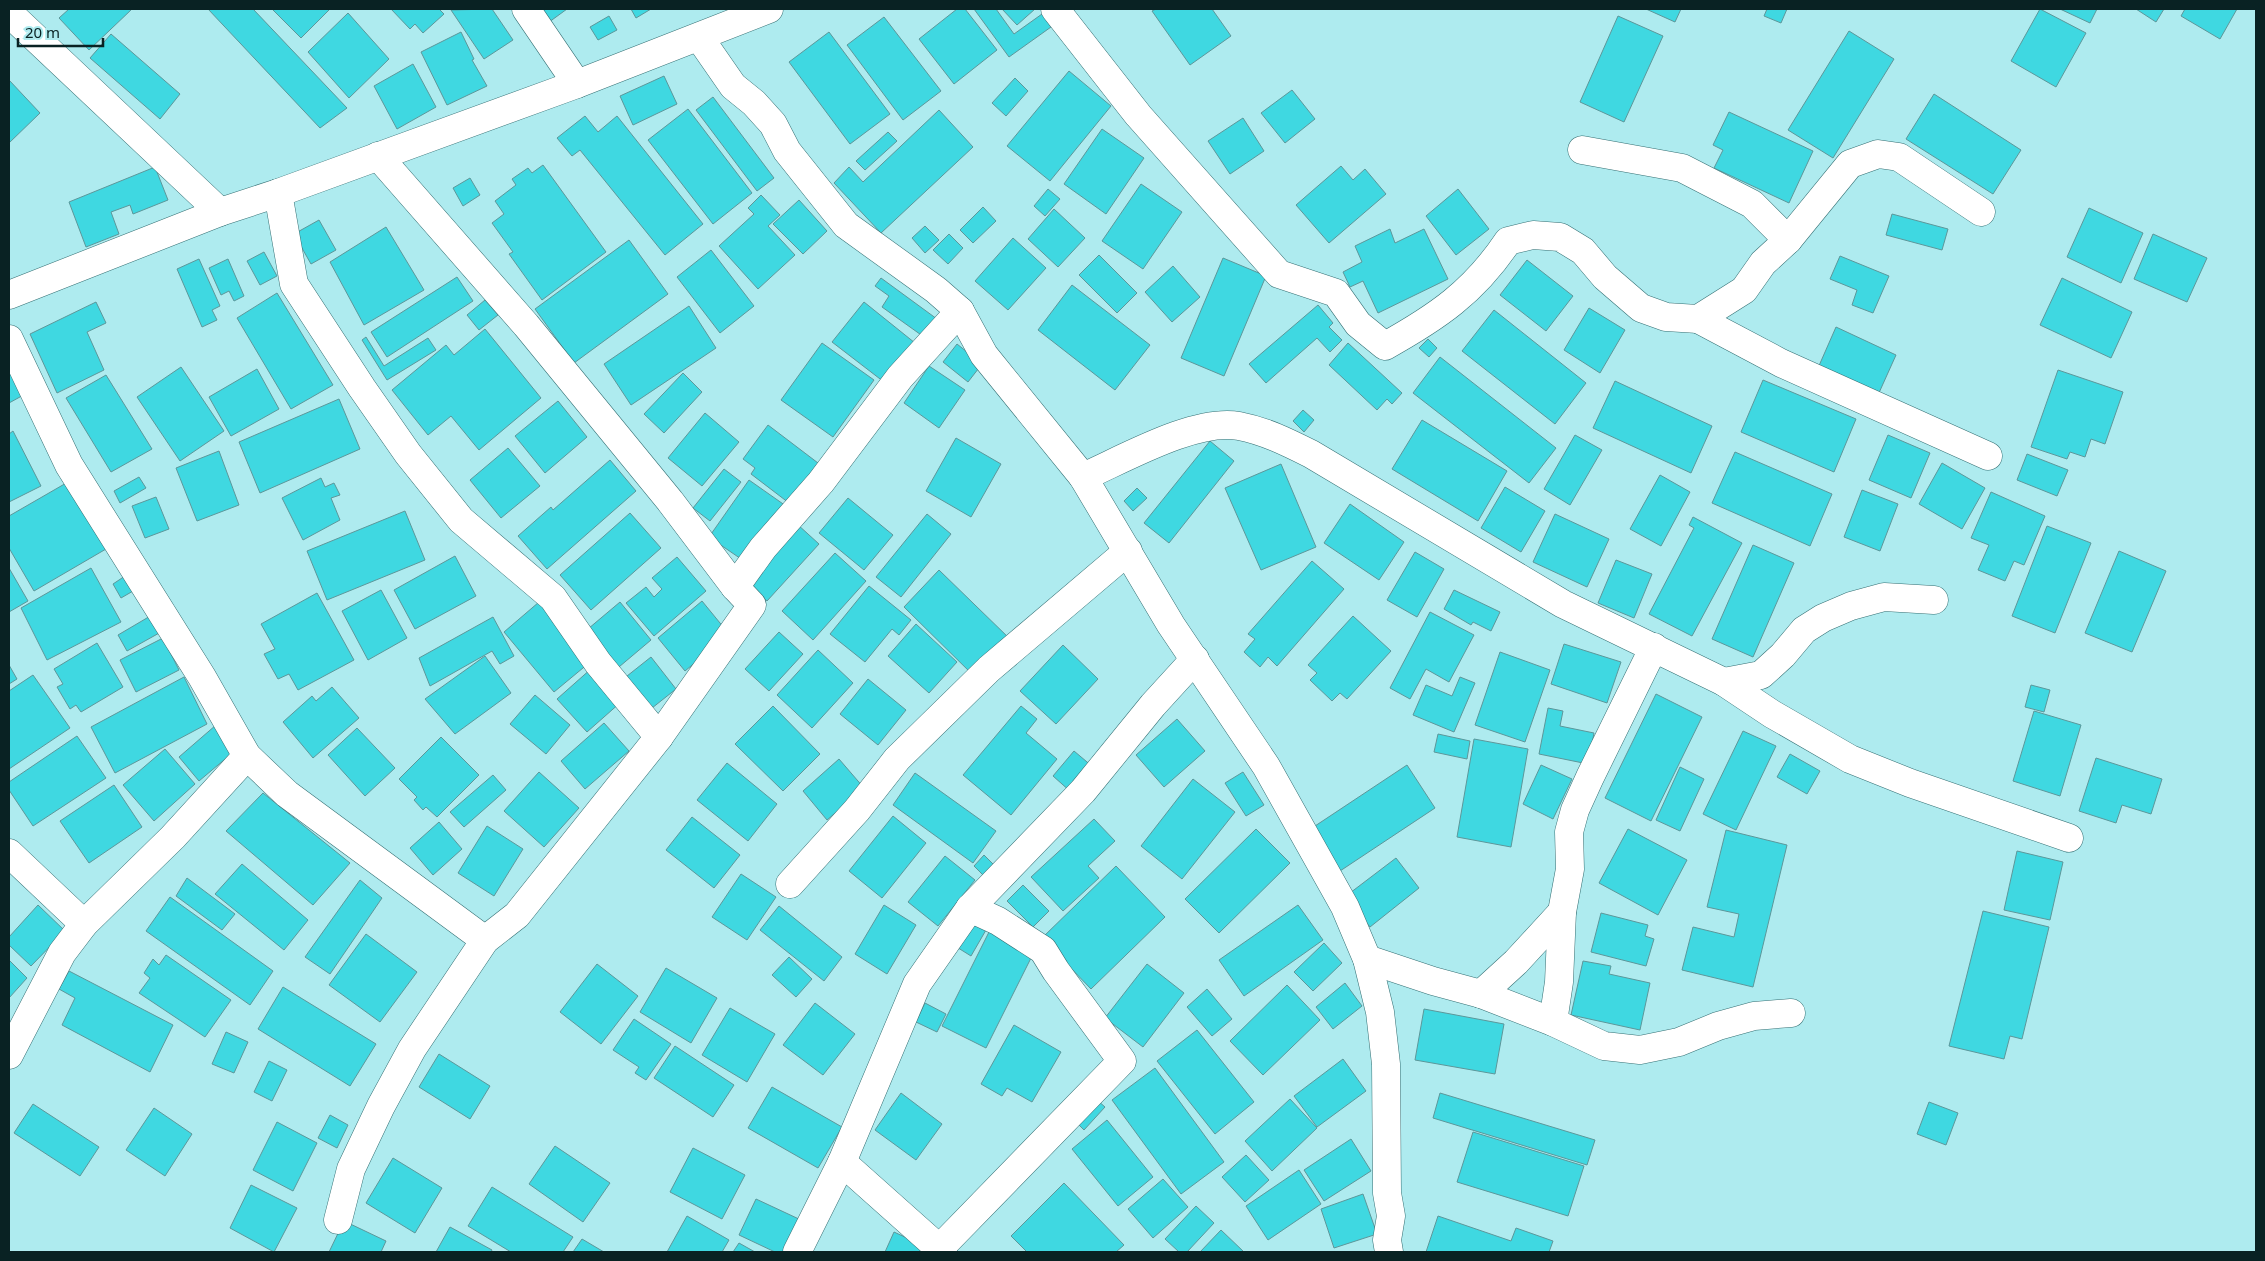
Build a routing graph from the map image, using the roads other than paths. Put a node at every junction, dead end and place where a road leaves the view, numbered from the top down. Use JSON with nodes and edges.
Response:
{"nodes":[{"id":1,"x":526,"y":9,"type":"edge"},
{"id":2,"x":769,"y":9,"type":"edge"},
{"id":3,"x":1055,"y":9,"type":"edge"},
{"id":4,"x":9,"y":13,"type":"edge"},
{"id":5,"x":699,"y":37,"type":"junction"},
{"id":6,"x":577,"y":84,"type":"junction"},
{"id":7,"x":1582,"y":150,"type":"dead end"},
{"id":8,"x":378,"y":156,"type":"junction"},
{"id":9,"x":278,"y":192,"type":"junction"},
{"id":10,"x":220,"y":212,"type":"junction"},
{"id":11,"x":1981,"y":212,"type":"dead end"},
{"id":12,"x":1788,"y":240,"type":"junction"},
{"id":13,"x":9,"y":295,"type":"edge"},
{"id":14,"x":960,"y":311,"type":"junction"},
{"id":15,"x":1698,"y":319,"type":"junction"},
{"id":16,"x":9,"y":339,"type":"edge"},
{"id":17,"x":1988,"y":456,"type":"dead end"},
{"id":18,"x":1083,"y":477,"type":"junction"},
{"id":19,"x":1128,"y":551,"type":"junction"},
{"id":20,"x":735,"y":587,"type":"junction"},
{"id":21,"x":1934,"y":600,"type":"dead end"},
{"id":22,"x":1654,"y":647,"type":"junction"},
{"id":23,"x":1195,"y":659,"type":"junction"},
{"id":24,"x":1724,"y":682,"type":"junction"},
{"id":25,"x":659,"y":737,"type":"junction"},
{"id":26,"x":247,"y":756,"type":"junction"},
{"id":27,"x":2069,"y":838,"type":"dead end"},
{"id":28,"x":9,"y":853,"type":"edge"},
{"id":29,"x":790,"y":884,"type":"dead end"},
{"id":30,"x":970,"y":908,"type":"junction"},
{"id":31,"x":1562,"y":912,"type":"junction"},
{"id":32,"x":84,"y":924,"type":"junction"},
{"id":33,"x":485,"y":940,"type":"junction"},
{"id":34,"x":1367,"y":959,"type":"junction"},
{"id":35,"x":1481,"y":994,"type":"junction"},
{"id":36,"x":1791,"y":1013,"type":"dead end"},
{"id":37,"x":1553,"y":1022,"type":"junction"},
{"id":38,"x":9,"y":1055,"type":"edge"},
{"id":39,"x":842,"y":1162,"type":"junction"},
{"id":40,"x":338,"y":1220,"type":"dead end"},
{"id":41,"x":941,"y":1250,"type":"edge"},
{"id":42,"x":797,"y":1252,"type":"edge"},
{"id":43,"x":1389,"y":1252,"type":"edge"}],
"edges":[{"from":1,"to":6,"type":"street"},
{"from":2,"to":5,"type":"street"},
{"from":3,"to":15,"type":"street"},
{"from":4,"to":10,"type":"street"},
{"from":5,"to":6,"type":"street"},
{"from":5,"to":14,"type":"street"},
{"from":6,"to":8,"type":"street"},
{"from":7,"to":12,"type":"street"},
{"from":8,"to":9,"type":"street"},
{"from":8,"to":20,"type":"street"},
{"from":9,"to":10,"type":"street"},
{"from":9,"to":25,"type":"street"},
{"from":10,"to":13,"type":"street"},
{"from":11,"to":12,"type":"street"},
{"from":12,"to":15,"type":"street"},
{"from":14,"to":18,"type":"street"},
{"from":14,"to":20,"type":"street"},
{"from":15,"to":17,"type":"street"},
{"from":16,"to":26,"type":"street"},
{"from":18,"to":19,"type":"street"},
{"from":18,"to":22,"type":"street"},
{"from":19,"to":23,"type":"street"},
{"from":19,"to":29,"type":"street"},
{"from":20,"to":25,"type":"street"},
{"from":21,"to":24,"type":"street"},
{"from":22,"to":24,"type":"street"},
{"from":22,"to":31,"type":"street"},
{"from":23,"to":30,"type":"street"},
{"from":23,"to":34,"type":"street"},
{"from":24,"to":27,"type":"street"},
{"from":25,"to":33,"type":"street"},
{"from":26,"to":32,"type":"street"},
{"from":26,"to":33,"type":"street"},
{"from":28,"to":32,"type":"street"},
{"from":30,"to":39,"type":"street"},
{"from":30,"to":41,"type":"street"},
{"from":31,"to":35,"type":"street"},
{"from":31,"to":37,"type":"street"},
{"from":32,"to":38,"type":"street"},
{"from":33,"to":40,"type":"street"},
{"from":34,"to":35,"type":"street"},
{"from":34,"to":43,"type":"street"},
{"from":35,"to":37,"type":"street"},
{"from":36,"to":37,"type":"street"},
{"from":39,"to":41,"type":"street"},
{"from":39,"to":42,"type":"street"}]}
